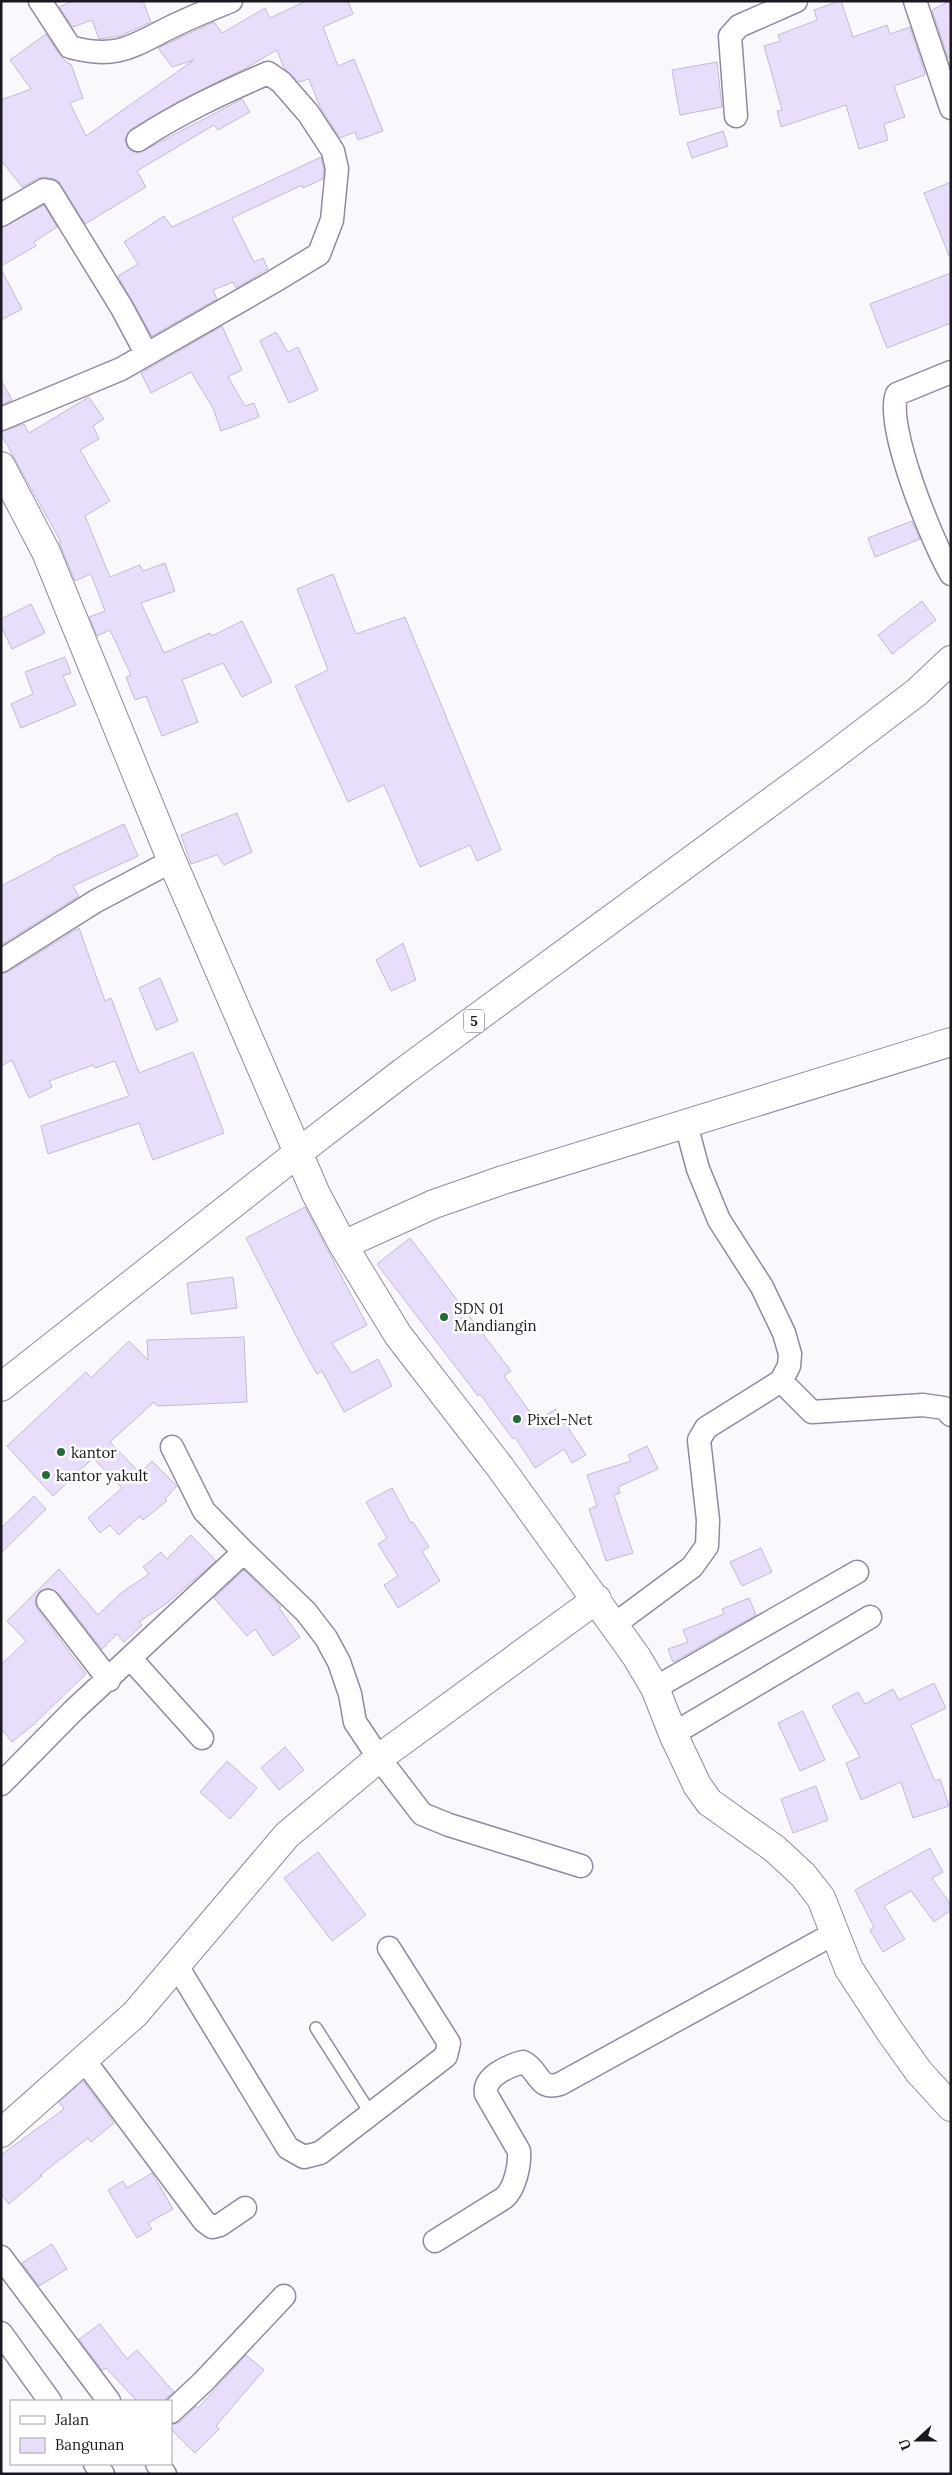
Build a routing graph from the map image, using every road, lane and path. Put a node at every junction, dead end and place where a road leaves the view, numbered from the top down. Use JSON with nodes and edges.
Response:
{"nodes":[{"id":1,"x":40,"y":1,"type":"edge"},
{"id":2,"x":231,"y":1,"type":"edge"},
{"id":3,"x":796,"y":1,"type":"edge"},
{"id":4,"x":916,"y":1,"type":"edge"},
{"id":5,"x":951,"y":108,"type":"edge"},
{"id":6,"x":736,"y":116,"type":"dead end"},
{"id":7,"x":138,"y":140,"type":"dead end"},
{"id":8,"x":1,"y":215,"type":"edge"},
{"id":9,"x":146,"y":353,"type":"junction"},
{"id":10,"x":951,"y":372,"type":"edge"},
{"id":11,"x":1,"y":420,"type":"edge"},
{"id":12,"x":1,"y":466,"type":"edge"},
{"id":13,"x":951,"y":574,"type":"edge"},
{"id":14,"x":951,"y":660,"type":"edge"},
{"id":15,"x":172,"y":860,"type":"junction"},
{"id":16,"x":1,"y":961,"type":"edge"},
{"id":17,"x":951,"y":1042,"type":"edge"},
{"id":18,"x":686,"y":1124,"type":"junction"},
{"id":19,"x":299,"y":1152,"type":"junction"},
{"id":20,"x":343,"y":1245,"type":"junction"},
{"id":21,"x":781,"y":1381,"type":"junction"},
{"id":22,"x":1,"y":1387,"type":"edge"},
{"id":23,"x":951,"y":1415,"type":"edge"},
{"id":24,"x":172,"y":1447,"type":"dead end"},
{"id":25,"x":244,"y":1552,"type":"junction"},
{"id":26,"x":857,"y":1572,"type":"dead end"},
{"id":27,"x":597,"y":1599,"type":"junction"},
{"id":28,"x":48,"y":1602,"type":"dead end"},
{"id":29,"x":870,"y":1616,"type":"dead end"},
{"id":30,"x":615,"y":1624,"type":"junction"},
{"id":31,"x":131,"y":1659,"type":"junction"},
{"id":32,"x":109,"y":1680,"type":"junction"},
{"id":33,"x":655,"y":1688,"type":"junction"},
{"id":34,"x":673,"y":1734,"type":"junction"},
{"id":35,"x":202,"y":1738,"type":"dead end"},
{"id":36,"x":379,"y":1758,"type":"junction"},
{"id":37,"x":1,"y":1784,"type":"edge"},
{"id":38,"x":581,"y":1866,"type":"dead end"},
{"id":39,"x":835,"y":1932,"type":"junction"},
{"id":40,"x":389,"y":1948,"type":"dead end"},
{"id":41,"x":177,"y":1966,"type":"junction"},
{"id":42,"x":316,"y":2028,"type":"dead end"},
{"id":43,"x":84,"y":2060,"type":"junction"},
{"id":44,"x":951,"y":2107,"type":"edge"},
{"id":45,"x":372,"y":2114,"type":"junction"},
{"id":46,"x":1,"y":2133,"type":"edge"},
{"id":47,"x":245,"y":2208,"type":"dead end"},
{"id":48,"x":435,"y":2241,"type":"dead end"},
{"id":49,"x":1,"y":2258,"type":"edge"},
{"id":50,"x":284,"y":2296,"type":"dead end"},
{"id":51,"x":1,"y":2333,"type":"edge"},
{"id":52,"x":49,"y":2400,"type":"edge"},
{"id":53,"x":108,"y":2400,"type":"edge"},
{"id":54,"x":172,"y":2411,"type":"edge"}],
"edges":[{"from":1,"to":2,"type":"street"},
{"from":3,"to":6,"type":"street"},
{"from":4,"to":5,"type":"street"},
{"from":7,"to":9,"type":"street"},
{"from":8,"to":9,"type":"street"},
{"from":9,"to":11,"type":"street"},
{"from":10,"to":13,"type":"street"},
{"from":12,"to":15,"type":"main road"},
{"from":14,"to":19,"type":"main road","number":"5"},
{"from":15,"to":16,"type":"street"},
{"from":15,"to":19,"type":"main road"},
{"from":17,"to":18,"type":"main road"},
{"from":18,"to":20,"type":"main road"},
{"from":18,"to":21,"type":"street"},
{"from":19,"to":20,"type":"main road"},
{"from":19,"to":22,"type":"main road","number":"5"},
{"from":20,"to":27,"type":"main road"},
{"from":21,"to":23,"type":"street"},
{"from":21,"to":30,"type":"street"},
{"from":24,"to":25,"type":"street"},
{"from":25,"to":31,"type":"street"},
{"from":25,"to":36,"type":"street"},
{"from":26,"to":33,"type":"street"},
{"from":27,"to":30,"type":"main road"},
{"from":27,"to":36,"type":"main road"},
{"from":28,"to":32,"type":"street"},
{"from":29,"to":34,"type":"street"},
{"from":30,"to":33,"type":"main road"},
{"from":31,"to":32,"type":"street"},
{"from":31,"to":35,"type":"street"},
{"from":32,"to":37,"type":"street"},
{"from":33,"to":34,"type":"main road"},
{"from":34,"to":39,"type":"main road"},
{"from":36,"to":38,"type":"street"},
{"from":36,"to":41,"type":"main road"},
{"from":39,"to":44,"type":"main road"},
{"from":39,"to":48,"type":"street"},
{"from":40,"to":45,"type":"street"},
{"from":41,"to":43,"type":"main road"},
{"from":41,"to":45,"type":"street"},
{"from":42,"to":45,"type":"lane"},
{"from":43,"to":46,"type":"main road"},
{"from":43,"to":47,"type":"street"},
{"from":49,"to":53,"type":"street"},
{"from":50,"to":54,"type":"street"},
{"from":51,"to":52,"type":"street"}]}
